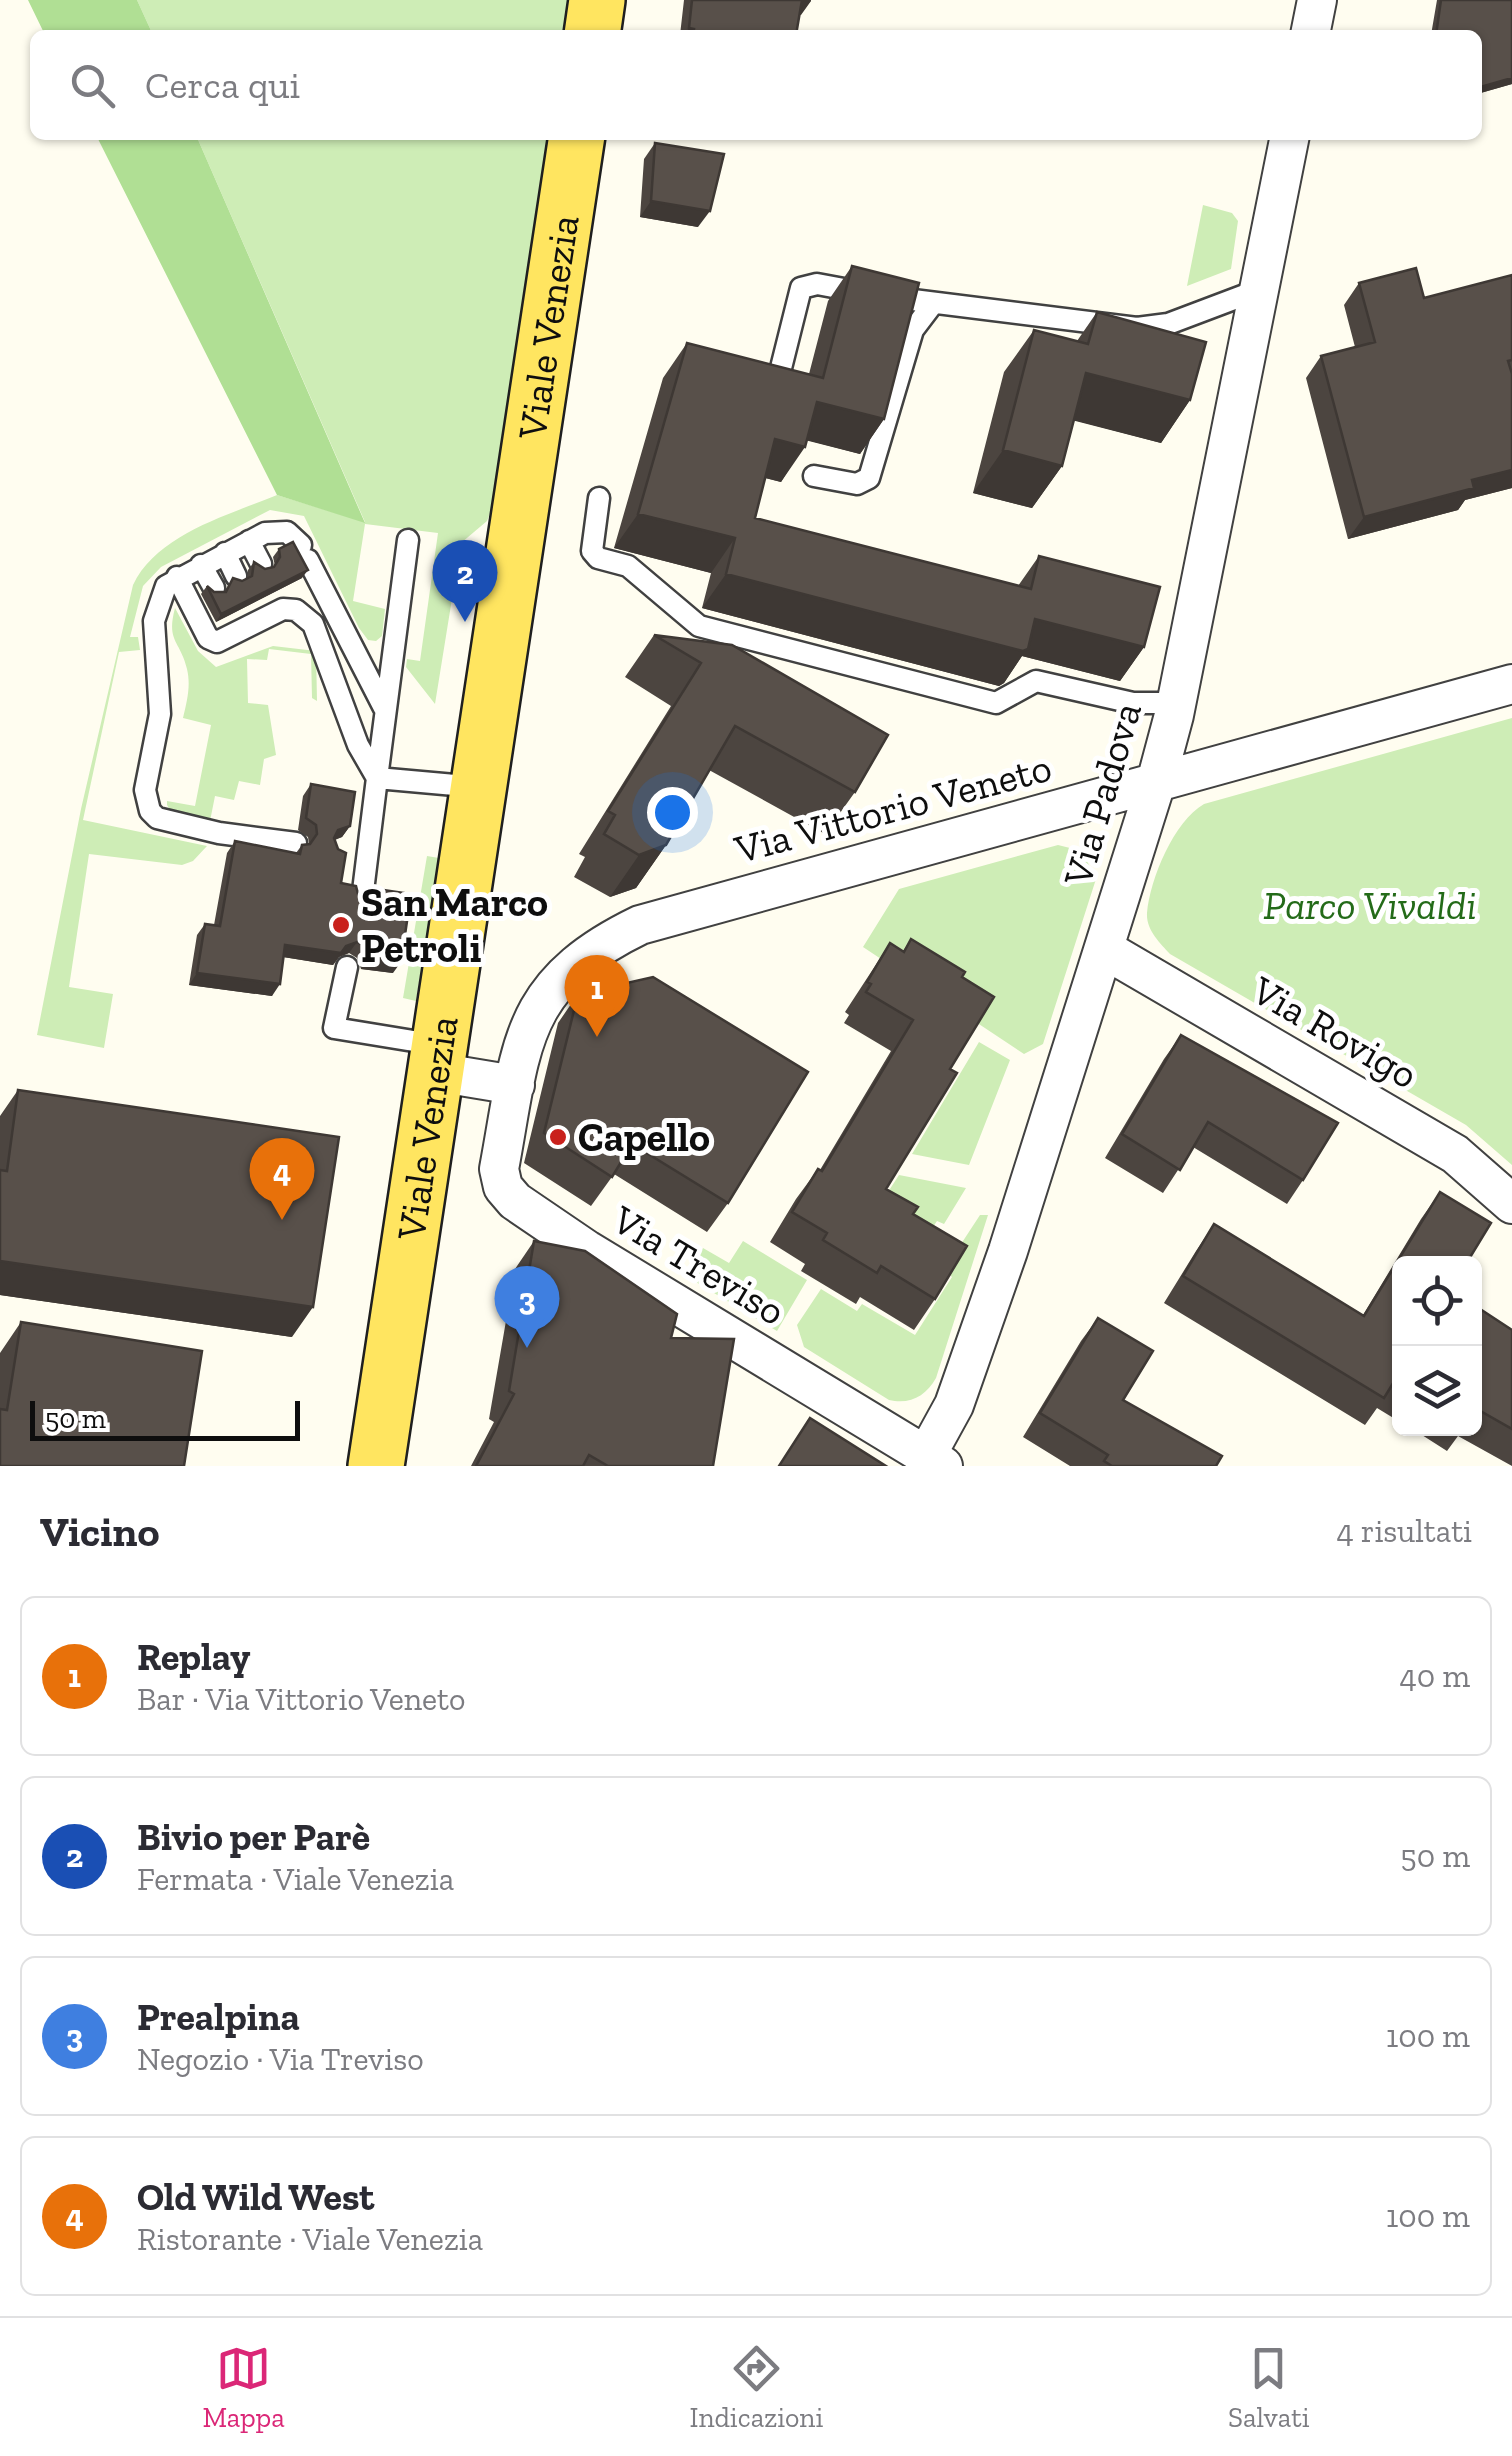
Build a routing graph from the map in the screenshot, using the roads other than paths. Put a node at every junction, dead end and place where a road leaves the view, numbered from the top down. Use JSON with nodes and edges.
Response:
{"nodes":[{"id":1,"x":597,"y":0,"type":"edge"},
{"id":2,"x":1317,"y":0,"type":"edge"},
{"id":3,"x":593,"y":30,"type":"edge"},
{"id":4,"x":1311,"y":30,"type":"edge"},
{"id":5,"x":576,"y":140,"type":"edge"},
{"id":6,"x":1289,"y":140,"type":"edge"},
{"id":7,"x":1258,"y":290,"type":"junction"},
{"id":8,"x":932,"y":305,"type":"junction"},
{"id":9,"x":758,"y":380,"type":"edge"},
{"id":10,"x":814,"y":476,"type":"dead end"},
{"id":11,"x":599,"y":498,"type":"dead end"},
{"id":12,"x":408,"y":540,"type":"dead end"},
{"id":13,"x":249,"y":541,"type":"junction"},
{"id":14,"x":225,"y":553,"type":"junction"},
{"id":15,"x":261,"y":564,"type":"edge"},
{"id":16,"x":201,"y":565,"type":"junction"},
{"id":17,"x":236,"y":576,"type":"edge"},
{"id":18,"x":176,"y":577,"type":"junction"},
{"id":19,"x":214,"y":588,"type":"edge"},
{"id":20,"x":1512,"y":684,"type":"edge"},
{"id":21,"x":1176,"y":703,"type":"junction"},
{"id":22,"x":384,"y":708,"type":"junction"},
{"id":23,"x":378,"y":778,"type":"junction"},
{"id":24,"x":1155,"y":786,"type":"junction"},
{"id":25,"x":479,"y":788,"type":"junction"},
{"id":26,"x":296,"y":843,"type":"dead end"},
{"id":27,"x":340,"y":851,"type":"edge"},
{"id":28,"x":368,"y":856,"type":"junction"},
{"id":29,"x":362,"y":899,"type":"edge"},
{"id":30,"x":1104,"y":949,"type":"junction"},
{"id":31,"x":348,"y":967,"type":"dead end"},
{"id":32,"x":438,"y":1059,"type":"junction"},
{"id":33,"x":514,"y":1085,"type":"junction"},
{"id":34,"x":1512,"y":1204,"type":"edge"},
{"id":35,"x":935,"y":1461,"type":"edge"},
{"id":36,"x":376,"y":1466,"type":"edge"}],
"edges":[{"from":1,"to":3,"type":"main road"},
{"from":2,"to":4,"type":"street"},
{"from":5,"to":25,"type":"main road","name":"Viale Venezia"},
{"from":6,"to":7,"type":"street","name":"Via Padova"},
{"from":7,"to":8,"type":"lane"},
{"from":7,"to":21,"type":"street","name":"Via Padova"},
{"from":8,"to":9,"type":"lane"},
{"from":8,"to":10,"type":"lane"},
{"from":11,"to":21,"type":"lane"},
{"from":12,"to":22,"type":"lane"},
{"from":13,"to":14,"type":"lane"},
{"from":13,"to":15,"type":"lane"},
{"from":13,"to":22,"type":"lane"},
{"from":14,"to":16,"type":"lane"},
{"from":14,"to":17,"type":"lane"},
{"from":16,"to":18,"type":"lane"},
{"from":16,"to":19,"type":"lane"},
{"from":18,"to":23,"type":"lane"},
{"from":18,"to":26,"type":"lane"},
{"from":20,"to":24,"type":"street","name":"Via Vittorio Veneto"},
{"from":21,"to":24,"type":"street","name":"Via Padova"},
{"from":22,"to":23,"type":"lane"},
{"from":23,"to":25,"type":"lane"},
{"from":23,"to":28,"type":"lane"},
{"from":24,"to":30,"type":"street","name":"Via Padova"},
{"from":24,"to":33,"type":"street","name":"Via Vittorio Veneto"},
{"from":25,"to":32,"type":"main road","name":"Viale Venezia"},
{"from":27,"to":28,"type":"lane"},
{"from":28,"to":29,"type":"lane"},
{"from":30,"to":34,"type":"street","name":"Via Rovigo"},
{"from":30,"to":35,"type":"street","name":"Via Padova"},
{"from":31,"to":32,"type":"lane"},
{"from":32,"to":33,"type":"street"},
{"from":32,"to":36,"type":"main road","name":"Viale Venezia"},
{"from":33,"to":35,"type":"street","name":"Via Treviso"}]}
